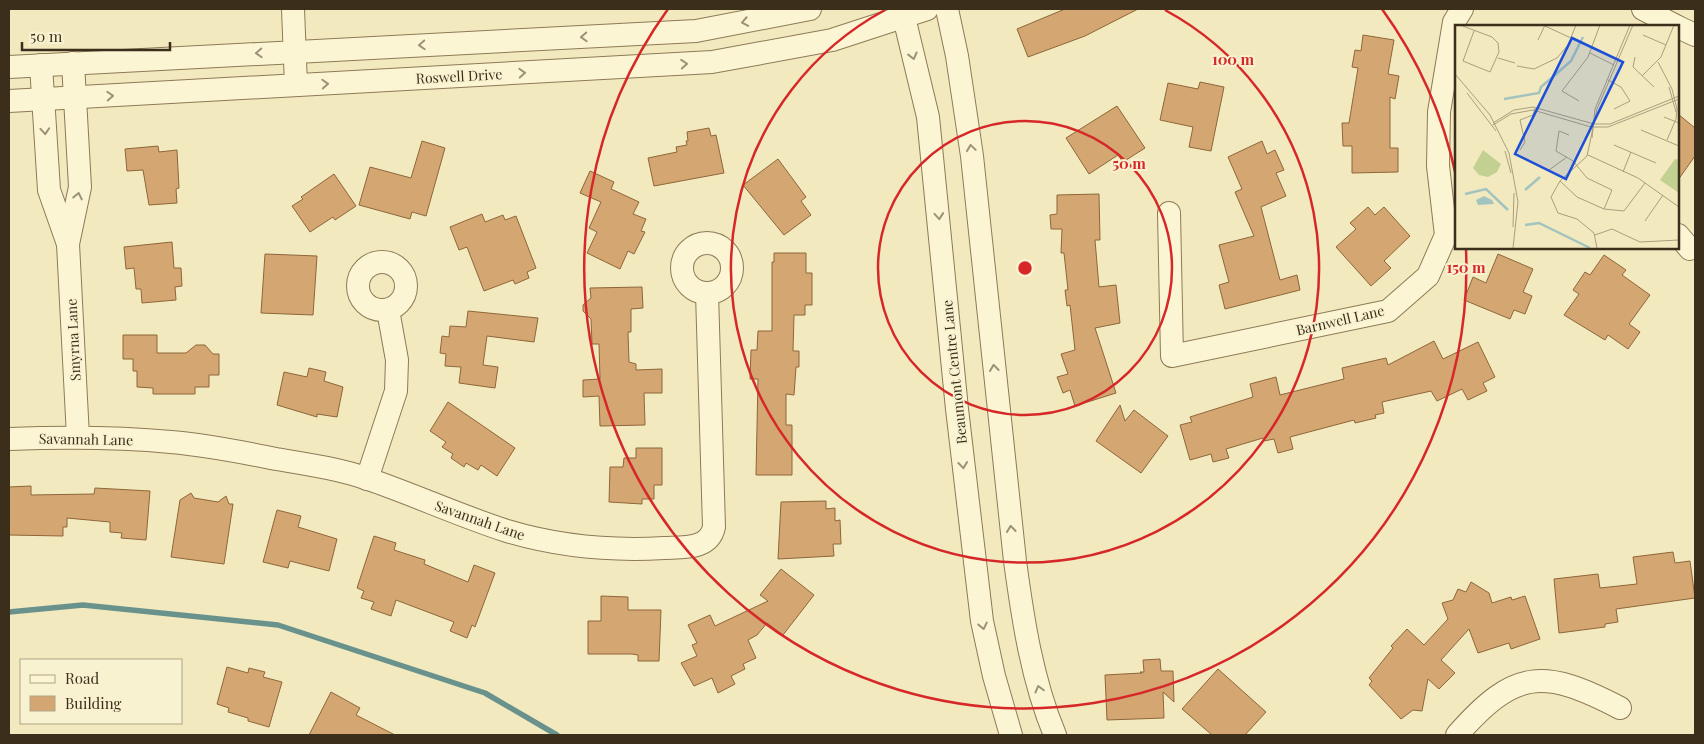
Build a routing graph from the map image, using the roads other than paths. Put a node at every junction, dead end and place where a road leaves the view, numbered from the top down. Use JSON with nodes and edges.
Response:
{"nodes":[{"id":1,"x":292,"y":9,"type":"edge"},
{"id":2,"x":810,"y":9,"type":"edge"},
{"id":3,"x":927,"y":9,"type":"edge"},
{"id":4,"x":947,"y":9,"type":"edge"},
{"id":5,"x":1462,"y":9,"type":"edge"},
{"id":6,"x":1643,"y":9,"type":"edge"},
{"id":7,"x":903,"y":13,"type":"edge"},
{"id":8,"x":1673,"y":25,"type":"edge"},
{"id":9,"x":1679,"y":28,"type":"edge"},
{"id":10,"x":1695,"y":35,"type":"edge"},
{"id":11,"x":293,"y":51,"type":"junction"},
{"id":12,"x":73,"y":63,"type":"junction"},
{"id":13,"x":41,"y":65,"type":"junction"},
{"id":14,"x":9,"y":67,"type":"edge"},
{"id":15,"x":296,"y":86,"type":"junction"},
{"id":16,"x":75,"y":98,"type":"junction"},
{"id":17,"x":43,"y":99,"type":"junction"},
{"id":18,"x":9,"y":101,"type":"edge"},
{"id":19,"x":1448,"y":114,"type":"edge"},
{"id":20,"x":1169,"y":213,"type":"dead end"},
{"id":21,"x":68,"y":244,"type":"junction"},
{"id":22,"x":707,"y":293,"type":"dead end"},
{"id":23,"x":388,"y":310,"type":"dead end"},
{"id":24,"x":78,"y":437,"type":"junction"},
{"id":25,"x":9,"y":439,"type":"edge"},
{"id":26,"x":367,"y":479,"type":"junction"},
{"id":27,"x":1620,"y":708,"type":"dead end"},
{"id":28,"x":1011,"y":735,"type":"edge"},
{"id":29,"x":1055,"y":735,"type":"edge"},
{"id":30,"x":1457,"y":735,"type":"edge"}],
"edges":[{"from":1,"to":11,"type":"street"},
{"from":2,"to":11,"type":"street","one_way":true},
{"from":3,"to":7,"type":"street","name":"Roswell Drive"},
{"from":29,"to":4,"type":"street","one_way":true},
{"from":5,"to":19,"type":"street","name":"Barnwell Lane"},
{"from":6,"to":8,"type":"street"},
{"from":15,"to":7,"type":"street","name":"Roswell Drive","one_way":true},
{"from":7,"to":28,"type":"street","name":"Beaumont Centre Lane","one_way":true},
{"from":9,"to":10,"type":"street"},
{"from":11,"to":12,"type":"street","one_way":true},
{"from":11,"to":15,"type":"street"},
{"from":12,"to":13,"type":"street"},
{"from":12,"to":16,"type":"street","name":"Smyrna Lane"},
{"from":13,"to":14,"type":"street"},
{"from":13,"to":17,"type":"street","name":"Smyrna Lane"},
{"from":16,"to":15,"type":"street","name":"Roswell Drive","one_way":true},
{"from":16,"to":17,"type":"street","name":"Roswell Drive"},
{"from":21,"to":16,"type":"street","name":"Smyrna Lane","one_way":true},
{"from":17,"to":18,"type":"street","name":"Roswell Drive"},
{"from":17,"to":21,"type":"street","name":"Smyrna Lane","one_way":true},
{"from":19,"to":20,"type":"street","name":"Barnwell Lane"},
{"from":21,"to":24,"type":"street","name":"Smyrna Lane"},
{"from":22,"to":26,"type":"street","name":"Savannah Lane"},
{"from":23,"to":26,"type":"street"},
{"from":24,"to":25,"type":"street","name":"Savannah Lane"},
{"from":24,"to":26,"type":"street","name":"Savannah Lane"},
{"from":27,"to":30,"type":"street"}]}
